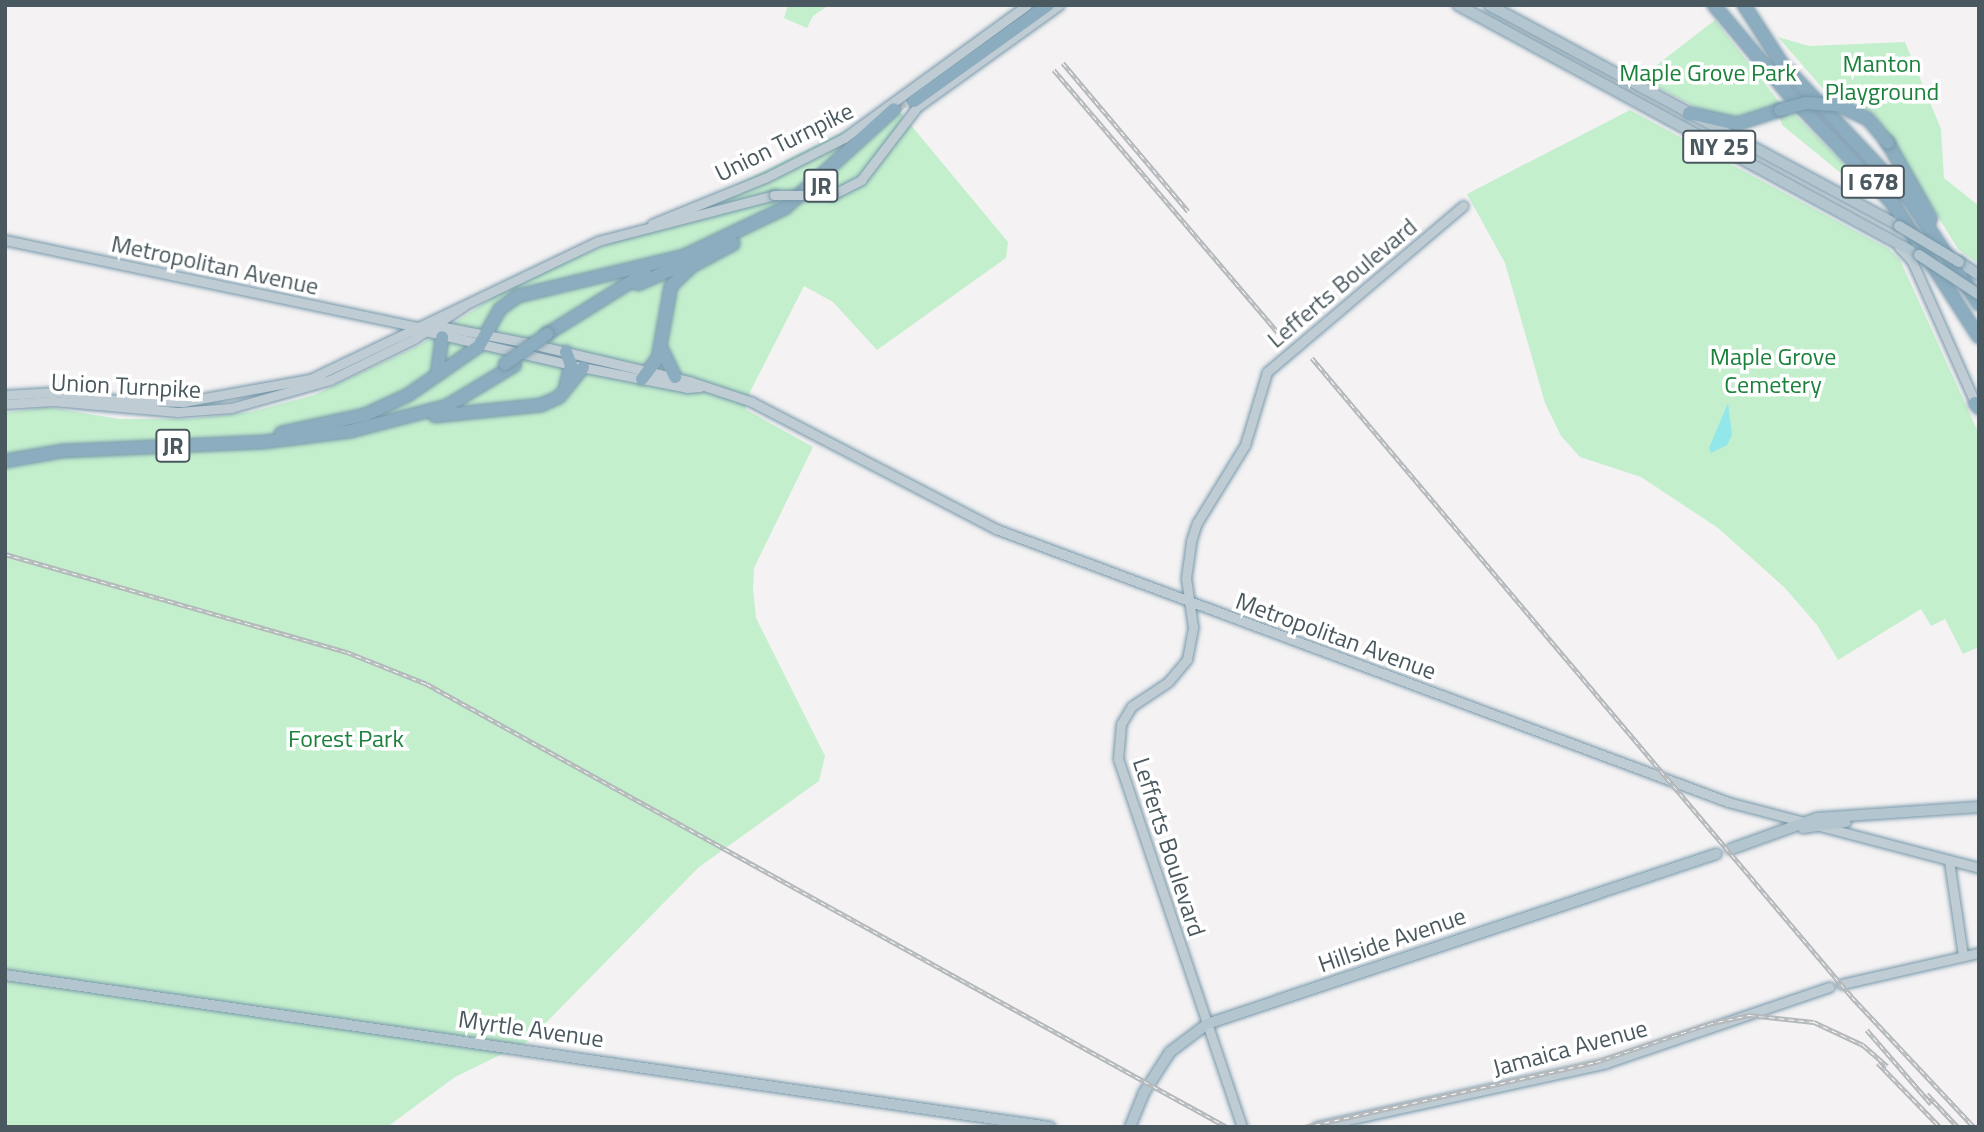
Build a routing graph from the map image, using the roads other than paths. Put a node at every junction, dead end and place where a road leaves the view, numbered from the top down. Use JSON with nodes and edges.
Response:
{"nodes":[{"id":1,"x":1027,"y":5,"type":"edge"},
{"id":2,"x":1039,"y":5,"type":"edge"},
{"id":3,"x":1048,"y":5,"type":"edge"},
{"id":4,"x":1059,"y":5,"type":"edge"},
{"id":5,"x":1458,"y":5,"type":"edge"},
{"id":6,"x":1489,"y":5,"type":"edge"},
{"id":7,"x":1714,"y":5,"type":"edge"},
{"id":8,"x":1723,"y":5,"type":"edge"},
{"id":9,"x":1734,"y":5,"type":"edge"},
{"id":10,"x":1744,"y":5,"type":"edge"},
{"id":11,"x":1752,"y":51,"type":"junction"},
{"id":12,"x":1783,"y":64,"type":"junction"},
{"id":13,"x":1689,"y":113,"type":"junction"},
{"id":14,"x":1839,"y":194,"type":"junction"},
{"id":15,"x":1463,"y":206,"type":"dead end"},
{"id":16,"x":1831,"y":208,"type":"junction"},
{"id":17,"x":652,"y":224,"type":"junction"},
{"id":18,"x":5,"y":240,"type":"edge"},
{"id":19,"x":1893,"y":242,"type":"junction"},
{"id":20,"x":733,"y":244,"type":"junction"},
{"id":21,"x":1944,"y":248,"type":"junction"},
{"id":22,"x":685,"y":256,"type":"junction"},
{"id":23,"x":1978,"y":274,"type":"edge"},
{"id":24,"x":1979,"y":297,"type":"edge"},
{"id":25,"x":471,"y":300,"type":"junction"},
{"id":26,"x":388,"y":321,"type":"junction"},
{"id":27,"x":434,"y":325,"type":"junction"},
{"id":28,"x":421,"y":330,"type":"junction"},
{"id":29,"x":1977,"y":335,"type":"edge"},
{"id":30,"x":551,"y":336,"type":"junction"},
{"id":31,"x":447,"y":338,"type":"junction"},
{"id":32,"x":391,"y":341,"type":"junction"},
{"id":33,"x":482,"y":341,"type":"junction"},
{"id":34,"x":662,"y":344,"type":"junction"},
{"id":35,"x":566,"y":352,"type":"junction"},
{"id":36,"x":510,"y":364,"type":"junction"},
{"id":37,"x":577,"y":366,"type":"junction"},
{"id":38,"x":646,"y":375,"type":"junction"},
{"id":39,"x":675,"y":377,"type":"junction"},
{"id":40,"x":432,"y":379,"type":"junction"},
{"id":41,"x":700,"y":387,"type":"junction"},
{"id":42,"x":5,"y":395,"type":"edge"},
{"id":43,"x":5,"y":404,"type":"edge"},
{"id":44,"x":1978,"y":407,"type":"edge"},
{"id":45,"x":397,"y":421,"type":"junction"},
{"id":46,"x":273,"y":435,"type":"junction"},
{"id":47,"x":5,"y":455,"type":"edge"},
{"id":48,"x":5,"y":461,"type":"edge"},
{"id":49,"x":1190,"y":602,"type":"junction"},
{"id":50,"x":1979,"y":807,"type":"edge"},
{"id":51,"x":1866,"y":817,"type":"junction"},
{"id":52,"x":1841,"y":823,"type":"junction"},
{"id":53,"x":1807,"y":824,"type":"junction"},
{"id":54,"x":1857,"y":836,"type":"junction"},
{"id":55,"x":1731,"y":849,"type":"dead end"},
{"id":56,"x":1716,"y":853,"type":"dead end"},
{"id":57,"x":1949,"y":861,"type":"junction"},
{"id":58,"x":1979,"y":868,"type":"edge"},
{"id":59,"x":1979,"y":953,"type":"edge"},
{"id":60,"x":1963,"y":956,"type":"junction"},
{"id":61,"x":5,"y":975,"type":"edge"},
{"id":62,"x":1842,"y":984,"type":"dead end"},
{"id":63,"x":1829,"y":988,"type":"dead end"},
{"id":64,"x":1206,"y":1024,"type":"junction"},
{"id":65,"x":1050,"y":1127,"type":"edge"},
{"id":66,"x":1130,"y":1127,"type":"edge"},
{"id":67,"x":1242,"y":1127,"type":"edge"},
{"id":68,"x":1316,"y":1127,"type":"edge"}],
"edges":[{"from":1,"to":17,"type":"main road","name":"Union Turnpike"},
{"from":2,"to":3,"type":"highway"},
{"from":4,"to":17,"type":"main road","name":"Union Turnpike","bridge":true},
{"from":5,"to":16,"type":"main road","number":"NY 25"},
{"from":6,"to":13,"type":"main road","number":"NY 25"},
{"from":7,"to":11,"type":"highway","number":"I 678"},
{"from":8,"to":11,"type":"highway"},
{"from":9,"to":12,"type":"highway"},
{"from":10,"to":12,"type":"highway","number":"I 678"},
{"from":11,"to":29,"type":"highway","number":"I 678"},
{"from":12,"to":21,"type":"highway","number":"I 678"},
{"from":13,"to":14,"type":"main road","number":"NY 25"},
{"from":13,"to":21,"type":"highway","bridge":true},
{"from":14,"to":16,"type":"main road"},
{"from":14,"to":23,"type":"main road","number":"NY 25","bridge":true},
{"from":15,"to":49,"type":"main road","name":"Lefferts Boulevard"},
{"from":16,"to":19,"type":"main road","number":"NY 25"},
{"from":17,"to":25,"type":"main road","name":"Union Turnpike"},
{"from":18,"to":26,"type":"main road","name":"Metropolitan Avenue"},
{"from":19,"to":24,"type":"main road","number":"NY 25","bridge":true},
{"from":19,"to":44,"type":"main road"},
{"from":20,"to":22,"type":"highway","number":"JR"},
{"from":20,"to":30,"type":"highway","number":"JR"},
{"from":20,"to":34,"type":"highway"},
{"from":21,"to":24,"type":"highway","number":"I 678"},
{"from":22,"to":30,"type":"highway","number":"JR"},
{"from":22,"to":33,"type":"highway"},
{"from":25,"to":27,"type":"main road","name":"Union Turnpike"},
{"from":25,"to":28,"type":"main road","name":"Union Turnpike"},
{"from":26,"to":28,"type":"main road","name":"Metropolitan Avenue"},
{"from":26,"to":32,"type":"main road"},
{"from":27,"to":28,"type":"main road","name":"Metropolitan Avenue"},
{"from":27,"to":33,"type":"main road","name":"Metropolitan Avenue"},
{"from":28,"to":31,"type":"main road","name":"Metropolitan Avenue"},
{"from":28,"to":32,"type":"main road","name":"Union Turnpike"},
{"from":28,"to":43,"type":"main road","name":"Union Turnpike"},
{"from":30,"to":36,"type":"highway","number":"JR","bridge":true},
{"from":31,"to":33,"type":"main road","name":"Metropolitan Avenue"},
{"from":31,"to":40,"type":"highway"},
{"from":32,"to":42,"type":"main road","name":"Union Turnpike"},
{"from":33,"to":35,"type":"main road","name":"Metropolitan Avenue"},
{"from":33,"to":37,"type":"main road","name":"Metropolitan Avenue"},
{"from":33,"to":40,"type":"highway"},
{"from":34,"to":38,"type":"highway"},
{"from":34,"to":39,"type":"highway"},
{"from":35,"to":37,"type":"highway"},
{"from":35,"to":38,"type":"main road","name":"Metropolitan Avenue"},
{"from":36,"to":45,"type":"highway","number":"JR"},
{"from":36,"to":46,"type":"highway","number":"JR"},
{"from":37,"to":38,"type":"main road","name":"Metropolitan Avenue"},
{"from":37,"to":45,"type":"highway"},
{"from":38,"to":39,"type":"main road","name":"Metropolitan Avenue"},
{"from":38,"to":41,"type":"main road","name":"Metropolitan Avenue"},
{"from":39,"to":41,"type":"main road","name":"Metropolitan Avenue"},
{"from":40,"to":46,"type":"highway"},
{"from":41,"to":49,"type":"main road","name":"Metropolitan Avenue"},
{"from":45,"to":48,"type":"highway","number":"JR"},
{"from":46,"to":47,"type":"highway","number":"JR"},
{"from":49,"to":53,"type":"main road","name":"Metropolitan Avenue"},
{"from":49,"to":64,"type":"main road","name":"Lefferts Boulevard"},
{"from":50,"to":51,"type":"main road"},
{"from":51,"to":52,"type":"main road"},
{"from":51,"to":53,"type":"main road"},
{"from":52,"to":53,"type":"main road"},
{"from":52,"to":54,"type":"main road"},
{"from":53,"to":54,"type":"main road","name":"Metropolitan Avenue"},
{"from":53,"to":55,"type":"main road"},
{"from":54,"to":57,"type":"main road","name":"Metropolitan Avenue"},
{"from":56,"to":64,"type":"main road","name":"Hillside Avenue"},
{"from":57,"to":58,"type":"main road","name":"Metropolitan Avenue"},
{"from":57,"to":60,"type":"main road"},
{"from":59,"to":60,"type":"main road"},
{"from":60,"to":62,"type":"main road"},
{"from":61,"to":65,"type":"main road","name":"Myrtle Avenue"},
{"from":63,"to":68,"type":"main road","name":"Jamaica Avenue"},
{"from":64,"to":66,"type":"main road","name":"Hillside Avenue"},
{"from":64,"to":67,"type":"main road","name":"Lefferts Boulevard"}]}
